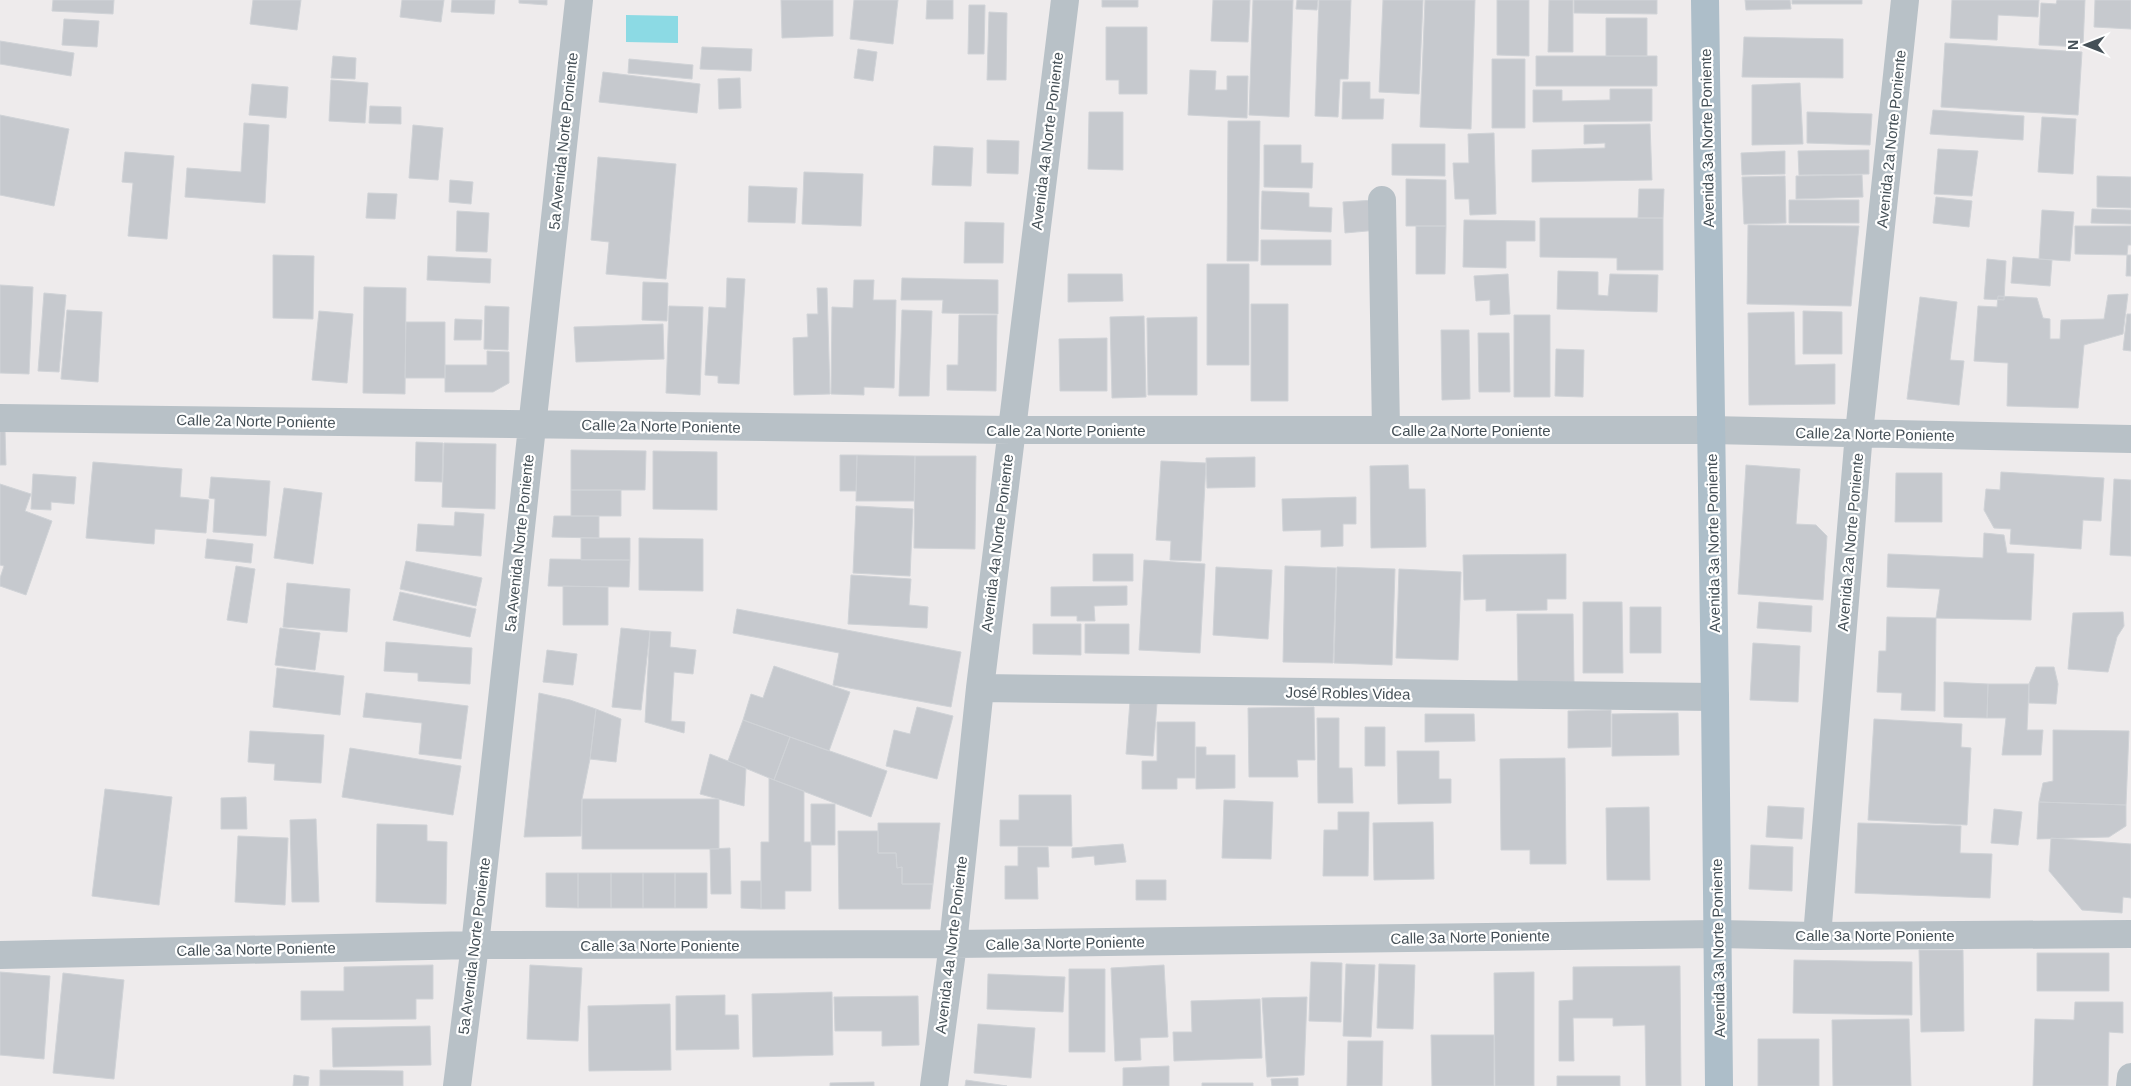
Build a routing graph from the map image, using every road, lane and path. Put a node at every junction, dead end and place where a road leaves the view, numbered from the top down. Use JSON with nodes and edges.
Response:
{"nodes":[{"id":1,"x":579,"y":0,"type":"edge"},
{"id":2,"x":1065,"y":0,"type":"edge"},
{"id":3,"x":1704,"y":0,"type":"edge"},
{"id":4,"x":1905,"y":0,"type":"edge"},
{"id":5,"x":1382,"y":200,"type":"dead end"},
{"id":6,"x":0,"y":418,"type":"edge"},
{"id":7,"x":532,"y":424,"type":"junction"},
{"id":8,"x":1011,"y":430,"type":"junction"},
{"id":9,"x":1386,"y":430,"type":"junction"},
{"id":10,"x":1711,"y":430,"type":"junction"},
{"id":11,"x":1859,"y":433,"type":"junction"},
{"id":12,"x":2131,"y":439,"type":"edge"},
{"id":13,"x":980,"y":688,"type":"junction"},
{"id":14,"x":1716,"y":697,"type":"junction"},
{"id":15,"x":1718,"y":934,"type":"junction"},
{"id":16,"x":2131,"y":934,"type":"edge"},
{"id":17,"x":1817,"y":936,"type":"junction"},
{"id":18,"x":953,"y":944,"type":"junction"},
{"id":19,"x":475,"y":945,"type":"junction"},
{"id":20,"x":0,"y":954,"type":"edge"},
{"id":21,"x":2131,"y":1077,"type":"edge"},
{"id":22,"x":457,"y":1086,"type":"edge"},
{"id":23,"x":934,"y":1086,"type":"edge"},
{"id":24,"x":1719,"y":1086,"type":"edge"},
{"id":25,"x":2130,"y":1086,"type":"edge"}],
"edges":[{"from":1,"to":7,"type":"street","name":"5a Avenida Norte Poniente"},
{"from":2,"to":8,"type":"street","name":"Avenida 4a Norte Poniente"},
{"from":3,"to":10,"type":"main road","name":"Avenida 3a Norte Poniente"},
{"from":4,"to":11,"type":"street","name":"Avenida 2a Norte Poniente"},
{"from":5,"to":9,"type":"street"},
{"from":6,"to":7,"type":"street","name":"Calle 2a Norte Poniente"},
{"from":7,"to":8,"type":"street","name":"Calle 2a Norte Poniente"},
{"from":7,"to":19,"type":"street","name":"5a Avenida Norte Poniente"},
{"from":8,"to":9,"type":"street","name":"Calle 2a Norte Poniente"},
{"from":8,"to":13,"type":"street","name":"Avenida 4a Norte Poniente"},
{"from":9,"to":10,"type":"street","name":"Calle 2a Norte Poniente"},
{"from":10,"to":11,"type":"street","name":"Calle 2a Norte Poniente"},
{"from":10,"to":14,"type":"main road","name":"Avenida 3a Norte Poniente"},
{"from":11,"to":12,"type":"street","name":"Calle 2a Norte Poniente"},
{"from":11,"to":17,"type":"street","name":"Avenida 2a Norte Poniente"},
{"from":13,"to":14,"type":"street","name":"José Robles Videa"},
{"from":13,"to":18,"type":"street","name":"Avenida 4a Norte Poniente"},
{"from":14,"to":15,"type":"main road","name":"Avenida 3a Norte Poniente"},
{"from":15,"to":17,"type":"street","name":"Calle 3a Norte Poniente"},
{"from":15,"to":18,"type":"street","name":"Calle 3a Norte Poniente"},
{"from":15,"to":24,"type":"main road","name":"Avenida 3a Norte Poniente"},
{"from":16,"to":17,"type":"street","name":"Calle 3a Norte Poniente"},
{"from":18,"to":19,"type":"street","name":"Calle 3a Norte Poniente"},
{"from":18,"to":23,"type":"street","name":"Avenida 4a Norte Poniente"},
{"from":19,"to":20,"type":"street","name":"Calle 3a Norte Poniente"},
{"from":19,"to":22,"type":"street","name":"5a Avenida Norte Poniente"},
{"from":21,"to":25,"type":"street"}]}
